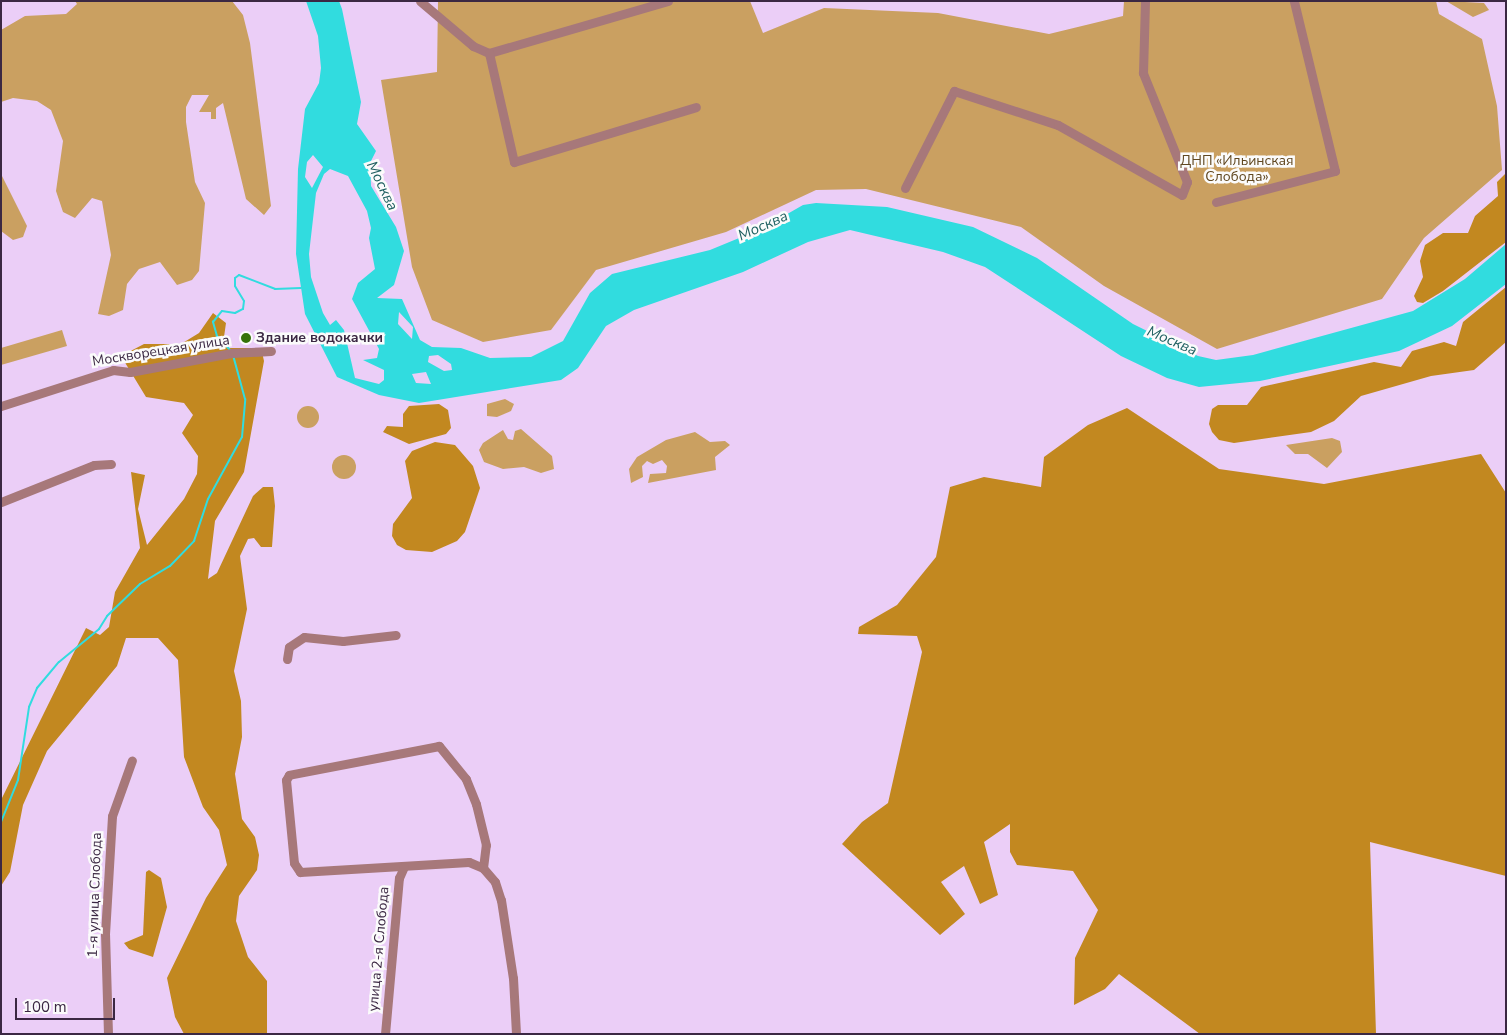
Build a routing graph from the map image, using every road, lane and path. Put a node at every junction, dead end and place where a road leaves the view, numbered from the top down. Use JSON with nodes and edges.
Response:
{"nodes":[{"id":1,"x":420,"y":1,"type":"edge"},
{"id":2,"x":668,"y":1,"type":"edge"},
{"id":3,"x":1145,"y":1,"type":"edge"},
{"id":4,"x":1294,"y":1,"type":"edge"},
{"id":5,"x":489,"y":52,"type":"junction"},
{"id":6,"x":696,"y":107,"type":"dead end"},
{"id":7,"x":905,"y":188,"type":"dead end"},
{"id":8,"x":1216,"y":202,"type":"dead end"},
{"id":9,"x":271,"y":351,"type":"dead end"},
{"id":10,"x":1,"y":406,"type":"edge"},
{"id":11,"x":111,"y":464,"type":"dead end"},
{"id":12,"x":1,"y":502,"type":"edge"},
{"id":13,"x":396,"y":635,"type":"dead end"},
{"id":14,"x":287,"y":659,"type":"dead end"},
{"id":15,"x":132,"y":760,"type":"dead end"},
{"id":16,"x":404,"y":868,"type":"junction"},
{"id":17,"x":483,"y":868,"type":"junction"},
{"id":18,"x":108,"y":1034,"type":"edge"},
{"id":19,"x":384,"y":1034,"type":"edge"},
{"id":20,"x":516,"y":1034,"type":"edge"}],
"edges":[{"from":1,"to":5,"type":"street"},
{"from":2,"to":5,"type":"street"},
{"from":3,"to":7,"type":"street"},
{"from":4,"to":8,"type":"street"},
{"from":5,"to":6,"type":"street"},
{"from":9,"to":10,"type":"street","name":"Москворецкая улица"},
{"from":11,"to":12,"type":"street"},
{"from":13,"to":14,"type":"street"},
{"from":15,"to":18,"type":"street","name":"1-я улица Слобода"},
{"from":16,"to":17,"type":"street"},
{"from":16,"to":17,"type":"street"},
{"from":16,"to":19,"type":"street","name":"улица 2-я Слобода"},
{"from":17,"to":20,"type":"street"}]}
